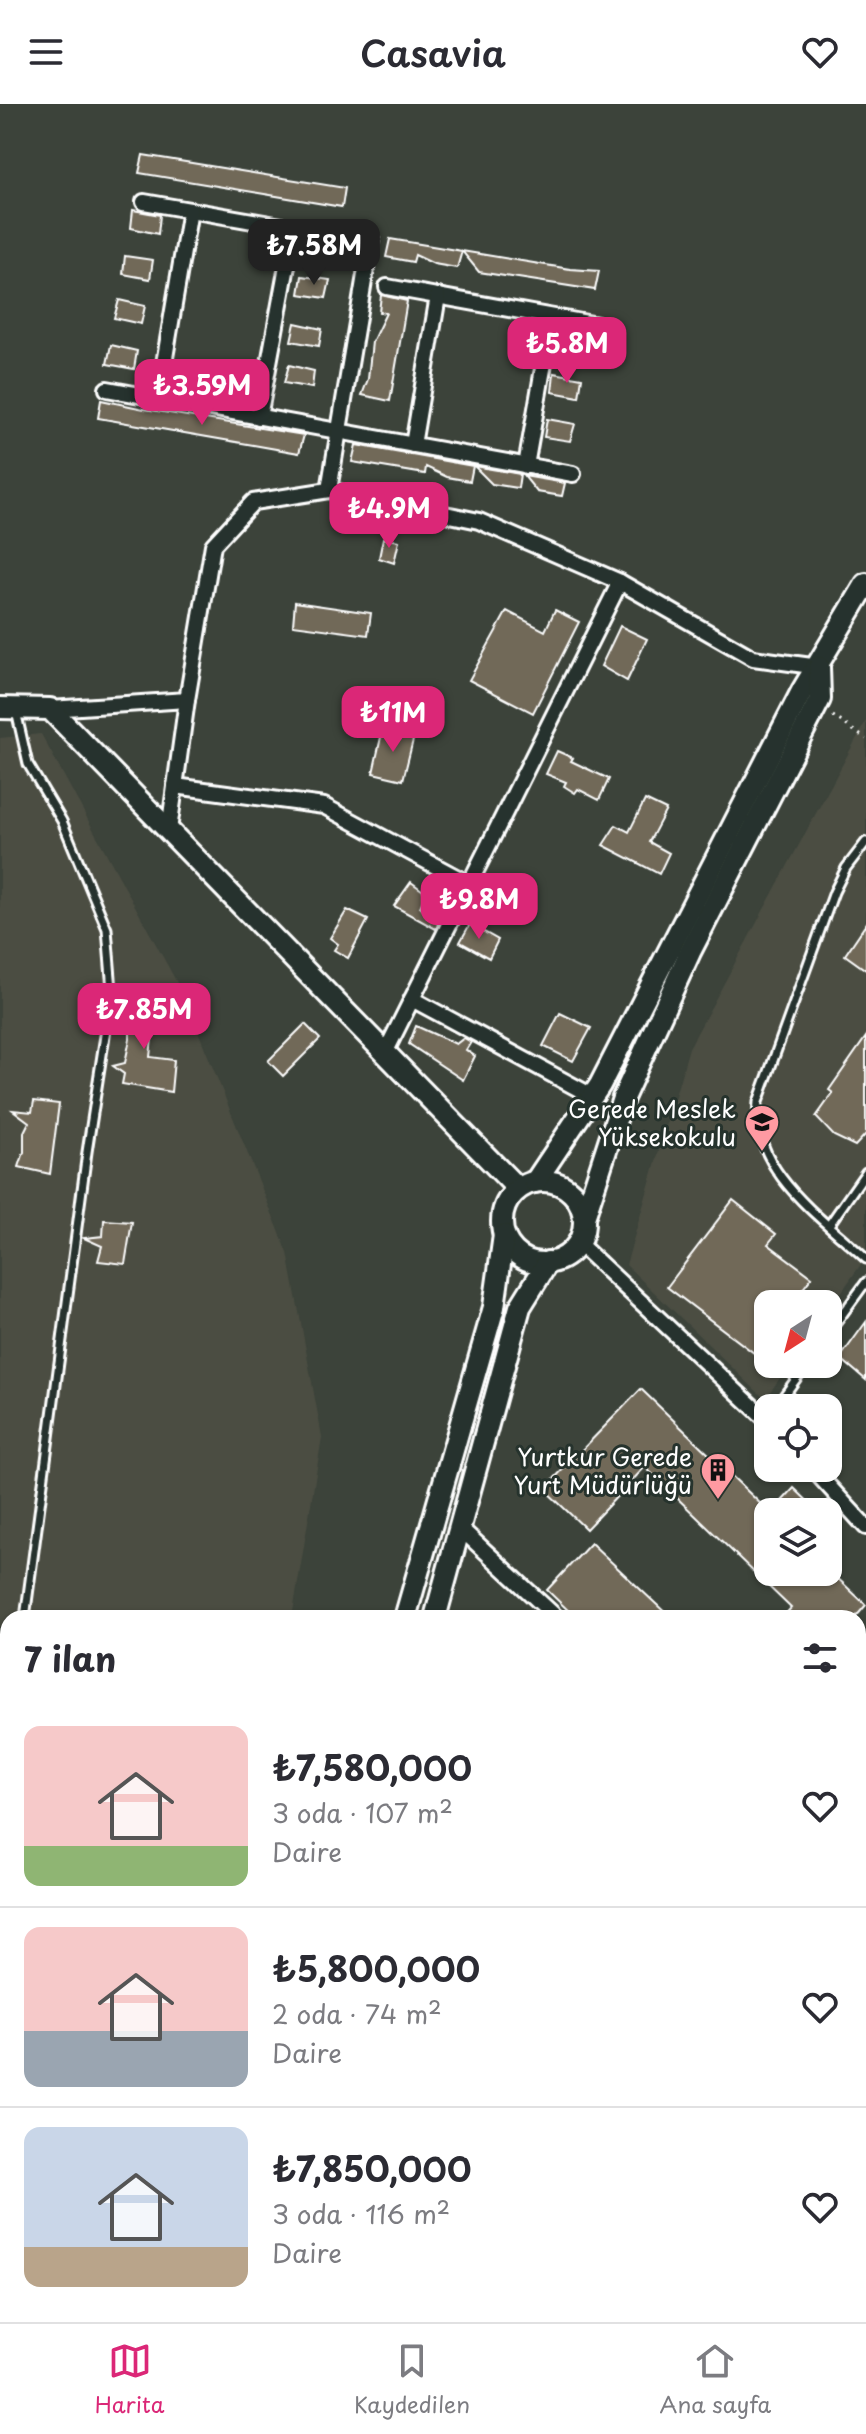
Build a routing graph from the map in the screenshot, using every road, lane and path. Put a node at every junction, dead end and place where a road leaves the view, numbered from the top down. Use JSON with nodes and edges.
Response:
{"nodes":[{"id":1,"x":144,"y":202,"type":"dead end"},
{"id":2,"x":190,"y":210,"type":"junction"},
{"id":3,"x":294,"y":228,"type":"junction"},
{"id":4,"x":345,"y":237,"type":"dead end"},
{"id":5,"x":371,"y":239,"type":"dead end"},
{"id":6,"x":387,"y":287,"type":"dead end"},
{"id":7,"x":438,"y":296,"type":"junction"},
{"id":8,"x":552,"y":317,"type":"junction"},
{"id":9,"x":598,"y":325,"type":"dead end"},
{"id":10,"x":107,"y":389,"type":"dead end"},
{"id":11,"x":158,"y":399,"type":"junction"},
{"id":12,"x":259,"y":417,"type":"junction"},
{"id":13,"x":339,"y":432,"type":"junction"},
{"id":14,"x":413,"y":445,"type":"junction"},
{"id":15,"x":526,"y":466,"type":"junction"},
{"id":16,"x":573,"y":474,"type":"dead end"},
{"id":17,"x":329,"y":490,"type":"junction"},
{"id":18,"x":620,"y":582,"type":"junction"},
{"id":19,"x":866,"y":584,"type":"edge"},
{"id":20,"x":819,"y":667,"type":"junction"},
{"id":21,"x":187,"y":700,"type":"junction"},
{"id":22,"x":816,"y":706,"type":"junction"},
{"id":23,"x":8,"y":708,"type":"edge"},
{"id":24,"x":50,"y":709,"type":"junction"},
{"id":25,"x":866,"y":739,"type":"edge"},
{"id":26,"x":175,"y":786,"type":"junction"},
{"id":27,"x":169,"y":830,"type":"junction"},
{"id":28,"x":866,"y":842,"type":"edge"},
{"id":29,"x":469,"y":884,"type":"junction"},
{"id":30,"x":412,"y":999,"type":"junction"},
{"id":31,"x":385,"y":1053,"type":"junction"},
{"id":32,"x":592,"y":1096,"type":"junction"},
{"id":33,"x":866,"y":1172,"type":"edge"},
{"id":34,"x":526,"y":1185,"type":"junction"},
{"id":35,"x":584,"y":1218,"type":"junction"},
{"id":36,"x":829,"y":1225,"type":"junction"},
{"id":37,"x":504,"y":1235,"type":"junction"},
{"id":38,"x":578,"y":1243,"type":"junction"},
{"id":39,"x":866,"y":1259,"type":"edge"},
{"id":40,"x":548,"y":1262,"type":"junction"},
{"id":41,"x":866,"y":1282,"type":"edge"},
{"id":42,"x":842,"y":1315,"type":"edge"},
{"id":43,"x":754,"y":1402,"type":"edge"},
{"id":44,"x":825,"y":1482,"type":"edge"},
{"id":45,"x":458,"y":1526,"type":"junction"},
{"id":46,"x":866,"y":1527,"type":"edge"},
{"id":47,"x":26,"y":1610,"type":"edge"},
{"id":48,"x":407,"y":1610,"type":"edge"},
{"id":49,"x":437,"y":1610,"type":"edge"},
{"id":50,"x":548,"y":1610,"type":"edge"}],
"edges":[{"from":1,"to":2,"type":"street"},
{"from":2,"to":3,"type":"street"},
{"from":2,"to":11,"type":"street"},
{"from":3,"to":4,"type":"street"},
{"from":3,"to":12,"type":"street"},
{"from":5,"to":13,"type":"street"},
{"from":6,"to":7,"type":"street"},
{"from":7,"to":8,"type":"street"},
{"from":7,"to":14,"type":"street"},
{"from":8,"to":9,"type":"street"},
{"from":8,"to":15,"type":"street"},
{"from":10,"to":11,"type":"street"},
{"from":11,"to":12,"type":"street"},
{"from":12,"to":13,"type":"street"},
{"from":13,"to":14,"type":"street"},
{"from":13,"to":17,"type":"street"},
{"from":14,"to":15,"type":"street"},
{"from":15,"to":16,"type":"street"},
{"from":17,"to":18,"type":"street"},
{"from":17,"to":21,"type":"street"},
{"from":18,"to":20,"type":"street"},
{"from":18,"to":29,"type":"street"},
{"from":19,"to":20,"type":"street"},
{"from":20,"to":22,"type":"street"},
{"from":20,"to":32,"type":"street"},
{"from":21,"to":24,"type":"street"},
{"from":21,"to":26,"type":"street"},
{"from":22,"to":25,"type":"path"},
{"from":22,"to":35,"type":"street"},
{"from":23,"to":24,"type":"street"},
{"from":23,"to":47,"type":"lane"},
{"from":24,"to":27,"type":"street"},
{"from":26,"to":27,"type":"street"},
{"from":26,"to":29,"type":"street"},
{"from":27,"to":31,"type":"street"},
{"from":28,"to":36,"type":"lane"},
{"from":29,"to":30,"type":"street"},
{"from":30,"to":31,"type":"street"},
{"from":30,"to":32,"type":"street"},
{"from":31,"to":34,"type":"street"},
{"from":32,"to":34,"type":"street"},
{"from":33,"to":36,"type":"lane"},
{"from":34,"to":35,"type":"street"},
{"from":34,"to":37,"type":"street"},
{"from":35,"to":38,"type":"street"},
{"from":36,"to":39,"type":"lane"},
{"from":37,"to":40,"type":"street"},
{"from":37,"to":48,"type":"street"},
{"from":38,"to":40,"type":"street"},
{"from":38,"to":43,"type":"street"},
{"from":40,"to":45,"type":"street"},
{"from":41,"to":42,"type":"lane"},
{"from":44,"to":46,"type":"street"},
{"from":45,"to":49,"type":"street"},
{"from":45,"to":50,"type":"street"}]}
